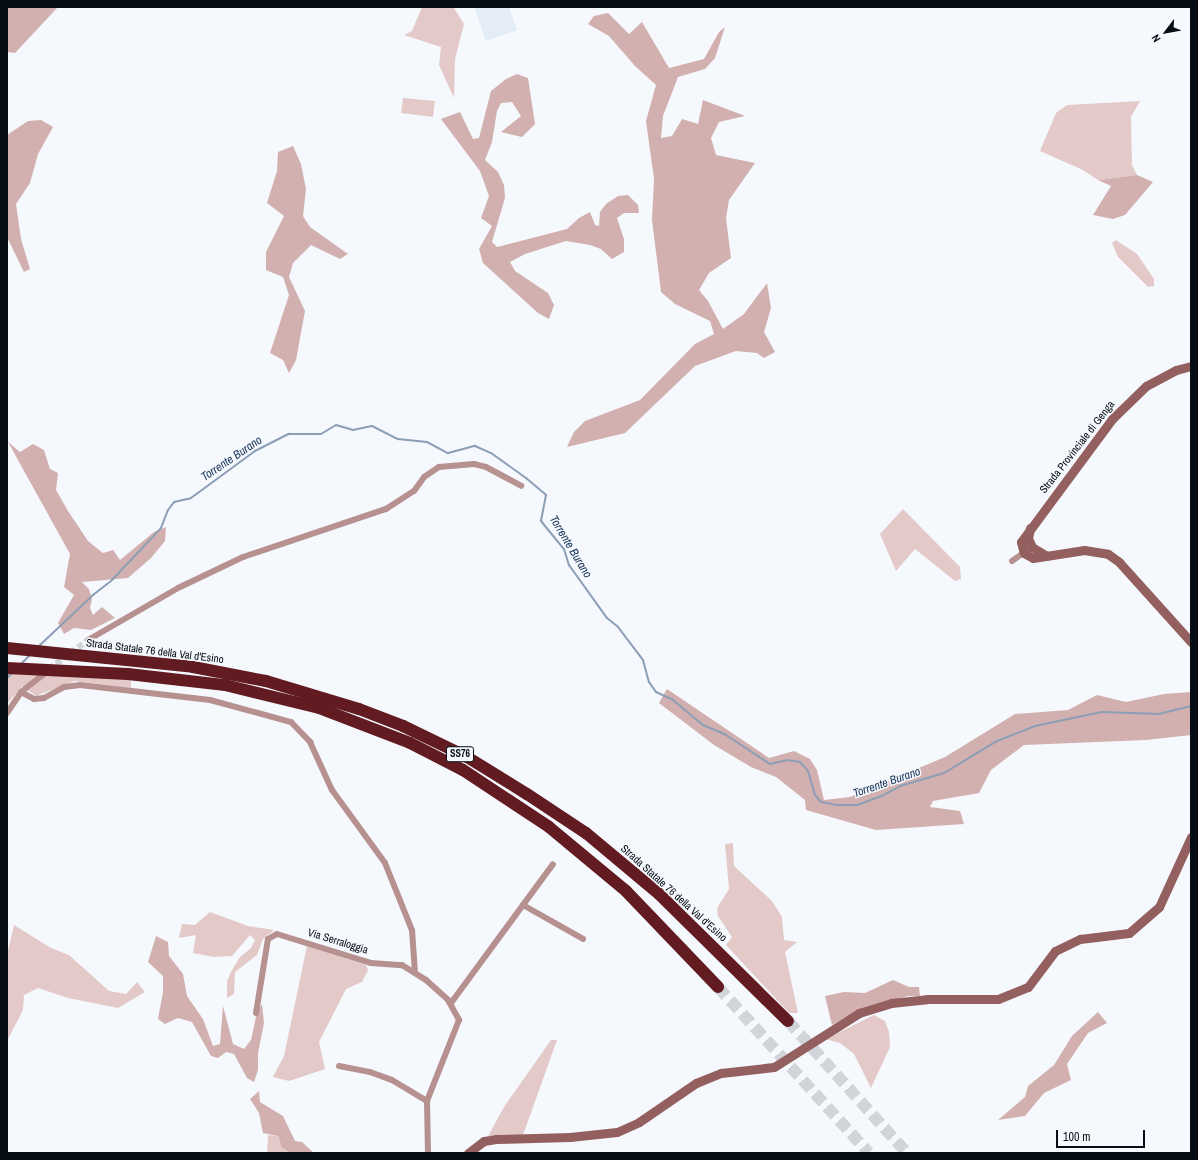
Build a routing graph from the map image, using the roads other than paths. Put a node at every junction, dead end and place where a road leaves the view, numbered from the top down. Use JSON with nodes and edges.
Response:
{"nodes":[{"id":1,"x":1191,"y":366,"type":"edge"},
{"id":2,"x":521,"y":486,"type":"dead end"},
{"id":3,"x":1028,"y":550,"type":"junction"},
{"id":4,"x":1012,"y":561,"type":"dead end"},
{"id":5,"x":88,"y":640,"type":"tunnel mouth"},
{"id":6,"x":1191,"y":642,"type":"edge"},
{"id":7,"x":11,"y":649,"type":"edge"},
{"id":8,"x":7,"y":668,"type":"edge"},
{"id":9,"x":40,"y":672,"type":"junction"},
{"id":10,"x":21,"y":692,"type":"junction"},
{"id":11,"x":7,"y":713,"type":"edge"},
{"id":12,"x":1191,"y":837,"type":"edge"},
{"id":13,"x":552,"y":864,"type":"dead end"},
{"id":14,"x":523,"y":904,"type":"junction"},
{"id":15,"x":583,"y":939,"type":"dead end"},
{"id":16,"x":415,"y":973,"type":"junction"},
{"id":17,"x":718,"y":987,"type":"tunnel mouth"},
{"id":18,"x":451,"y":1003,"type":"junction"},
{"id":19,"x":256,"y":1013,"type":"dead end"},
{"id":20,"x":788,"y":1021,"type":"tunnel mouth"},
{"id":21,"x":339,"y":1066,"type":"dead end"},
{"id":22,"x":427,"y":1101,"type":"junction"},
{"id":23,"x":428,"y":1153,"type":"edge"},
{"id":24,"x":468,"y":1153,"type":"edge"}],
"edges":[{"from":1,"to":3,"type":"main road","name":"Strada Provinciale di Genga"},
{"from":2,"to":5,"type":"street"},
{"from":3,"to":4,"type":"street"},
{"from":3,"to":6,"type":"main road"},
{"from":7,"to":20,"type":"highway","name":"Strada Statale 76 della Val d'Esino","number":"SS76"},
{"from":8,"to":9,"type":"highway","number":"SS76"},
{"from":9,"to":10,"type":"street"},
{"from":9,"to":17,"type":"highway","number":"SS76"},
{"from":10,"to":11,"type":"street"},
{"from":10,"to":16,"type":"street"},
{"from":12,"to":24,"type":"main road"},
{"from":13,"to":14,"type":"street"},
{"from":14,"to":15,"type":"street"},
{"from":14,"to":18,"type":"street"},
{"from":16,"to":18,"type":"street","name":"Via Serraloggia"},
{"from":16,"to":19,"type":"street","name":"Via Serraloggia"},
{"from":18,"to":22,"type":"street","name":"Via Serraloggia"},
{"from":21,"to":22,"type":"street"},
{"from":22,"to":23,"type":"street","name":"Via Serraloggia"}]}
